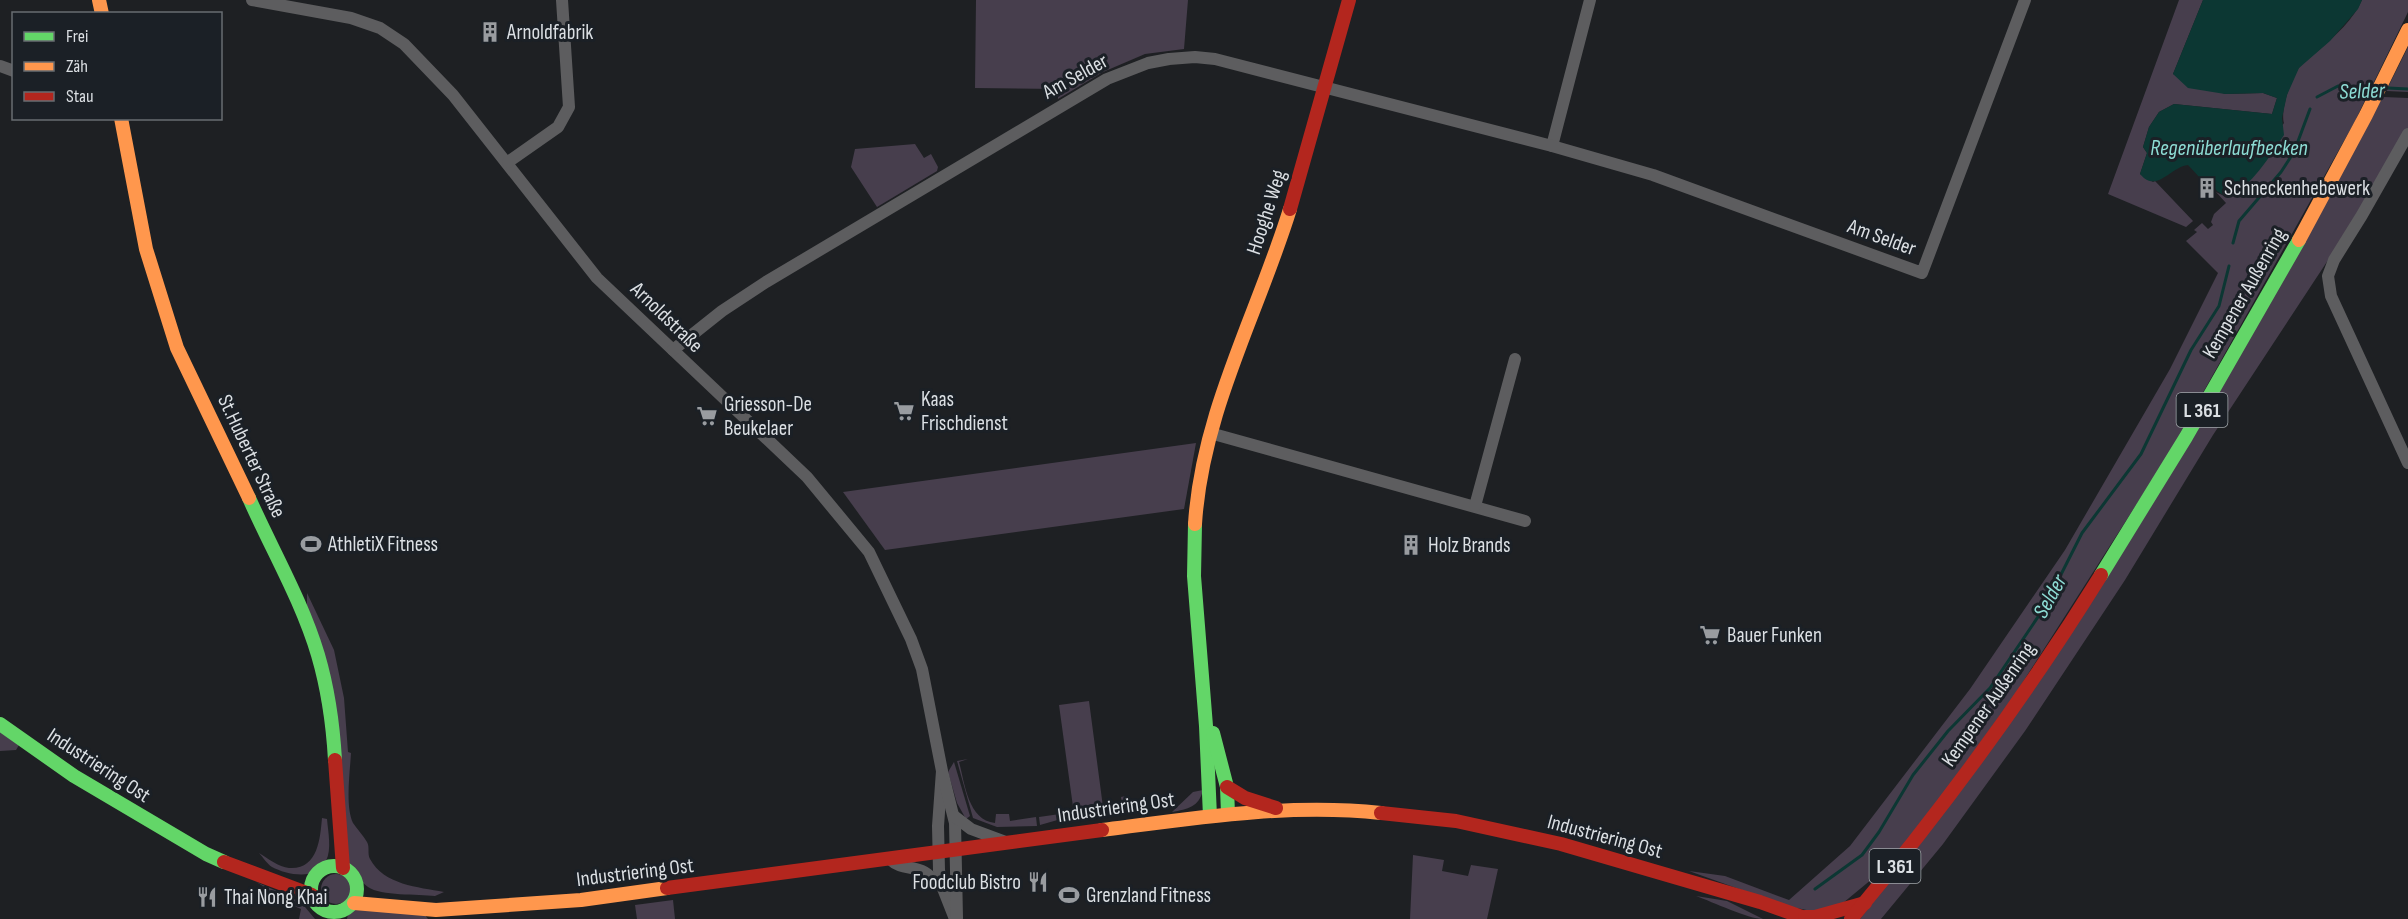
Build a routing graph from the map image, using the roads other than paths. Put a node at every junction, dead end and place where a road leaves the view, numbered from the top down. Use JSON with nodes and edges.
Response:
{"nodes":[{"id":1,"x":252,"y":0,"type":"edge"},
{"id":2,"x":562,"y":0,"type":"edge"},
{"id":3,"x":1349,"y":0,"type":"edge"},
{"id":4,"x":1590,"y":0,"type":"edge"},
{"id":5,"x":2025,"y":0,"type":"edge"},
{"id":6,"x":2408,"y":30,"type":"edge"},
{"id":7,"x":1326,"y":87,"type":"junction"},
{"id":8,"x":121,"y":120,"type":"edge"},
{"id":9,"x":130,"y":120,"type":"edge"},
{"id":10,"x":2408,"y":134,"type":"edge"},
{"id":11,"x":1552,"y":146,"type":"junction"},
{"id":12,"x":508,"y":162,"type":"junction"},
{"id":13,"x":152,"y":270,"type":"junction"},
{"id":14,"x":673,"y":350,"type":"junction"},
{"id":15,"x":1515,"y":359,"type":"dead end"},
{"id":16,"x":1210,"y":433,"type":"junction"},
{"id":17,"x":2408,"y":463,"type":"edge"},
{"id":18,"x":1474,"y":507,"type":"junction"},
{"id":19,"x":1525,"y":521,"type":"dead end"},
{"id":20,"x":1204,"y":698,"type":"junction"},
{"id":21,"x":0,"y":724,"type":"edge"},
{"id":22,"x":942,"y":771,"type":"junction"},
{"id":23,"x":1227,"y":787,"type":"junction"},
{"id":24,"x":1286,"y":811,"type":"junction"},
{"id":25,"x":1228,"y":814,"type":"junction"},
{"id":26,"x":954,"y":816,"type":"junction"},
{"id":27,"x":1210,"y":816,"type":"junction"},
{"id":28,"x":178,"y":837,"type":"junction"},
{"id":29,"x":1007,"y":843,"type":"junction"},
{"id":30,"x":955,"y":851,"type":"junction"},
{"id":31,"x":938,"y":853,"type":"junction"},
{"id":32,"x":891,"y":860,"type":"junction"},
{"id":33,"x":336,"y":867,"type":"junction"},
{"id":34,"x":313,"y":880,"type":"junction"},
{"id":35,"x":942,"y":886,"type":"junction"},
{"id":36,"x":312,"y":895,"type":"junction"},
{"id":37,"x":356,"y":896,"type":"junction"},
{"id":38,"x":1746,"y":899,"type":"junction"},
{"id":39,"x":1865,"y":903,"type":"junction"},
{"id":40,"x":336,"y":915,"type":"edge"},
{"id":41,"x":1806,"y":918,"type":"edge"},
{"id":42,"x":956,"y":919,"type":"edge"},
{"id":43,"x":1777,"y":919,"type":"edge"},
{"id":44,"x":1851,"y":919,"type":"edge"}],
"edges":[{"from":1,"to":12,"type":"street","name":"Arnoldstraße"},
{"from":2,"to":12,"type":"street"},
{"from":3,"to":7,"type":"street","name":"Hooghe Weg"},
{"from":4,"to":11,"type":"street"},
{"from":5,"to":11,"type":"street","name":"Am Selder"},
{"from":6,"to":39,"type":"street","name":"Kempener Außenring","number":"L 361"},
{"from":7,"to":11,"type":"street","name":"Am Selder"},
{"from":7,"to":14,"type":"street","name":"Am Selder"},
{"from":7,"to":16,"type":"street","name":"Hooghe Weg"},
{"from":8,"to":13,"type":"street","name":"St.Huberter Straße"},
{"from":9,"to":13,"type":"street","name":"St.Huberter Straße"},
{"from":10,"to":17,"type":"street"},
{"from":12,"to":14,"type":"street","name":"Arnoldstraße"},
{"from":13,"to":33,"type":"street","name":"St.Huberter Straße"},
{"from":14,"to":22,"type":"street","name":"Arnoldstraße"},
{"from":15,"to":18,"type":"street"},
{"from":16,"to":18,"type":"street"},
{"from":16,"to":20,"type":"street","name":"Hooghe Weg"},
{"from":18,"to":19,"type":"street"},
{"from":20,"to":23,"type":"street","name":"Hooghe Weg"},
{"from":20,"to":27,"type":"street","name":"Hooghe Weg"},
{"from":21,"to":28,"type":"street","name":"Industriering Ost"},
{"from":22,"to":26,"type":"street","name":"Arnoldstraße"},
{"from":22,"to":31,"type":"street","name":"Arnoldstraße"},
{"from":23,"to":24,"type":"street"},
{"from":23,"to":25,"type":"street","name":"Hooghe Weg"},
{"from":24,"to":25,"type":"street","name":"Industriering Ost"},
{"from":24,"to":38,"type":"street","name":"Industriering Ost"},
{"from":25,"to":27,"type":"street","name":"Industriering Ost"},
{"from":26,"to":29,"type":"street"},
{"from":26,"to":30,"type":"street","name":"Arnoldstraße"},
{"from":27,"to":29,"type":"street","name":"Industriering Ost"},
{"from":28,"to":34,"type":"street","name":"Industriering Ost"},
{"from":28,"to":36,"type":"street","name":"Industriering Ost"},
{"from":29,"to":30,"type":"street","name":"Industriering Ost"},
{"from":30,"to":31,"type":"street","name":"Industriering Ost"},
{"from":30,"to":42,"type":"street","name":"Arnoldstraße"},
{"from":31,"to":32,"type":"street","name":"Industriering Ost"},
{"from":31,"to":35,"type":"street","name":"Arnoldstraße"},
{"from":32,"to":35,"type":"street"},
{"from":32,"to":37,"type":"street","name":"Industriering Ost"},
{"from":33,"to":34,"type":"street"},
{"from":33,"to":37,"type":"street"},
{"from":34,"to":36,"type":"street"},
{"from":35,"to":42,"type":"street","name":"Arnoldstraße"},
{"from":36,"to":40,"type":"street"},
{"from":37,"to":40,"type":"street"},
{"from":38,"to":41,"type":"street","name":"Industriering Ost"},
{"from":38,"to":43,"type":"street","name":"Industriering Ost"},
{"from":39,"to":41,"type":"street"},
{"from":39,"to":44,"type":"street","name":"Kempener Außenring","number":"L 361"}]}
